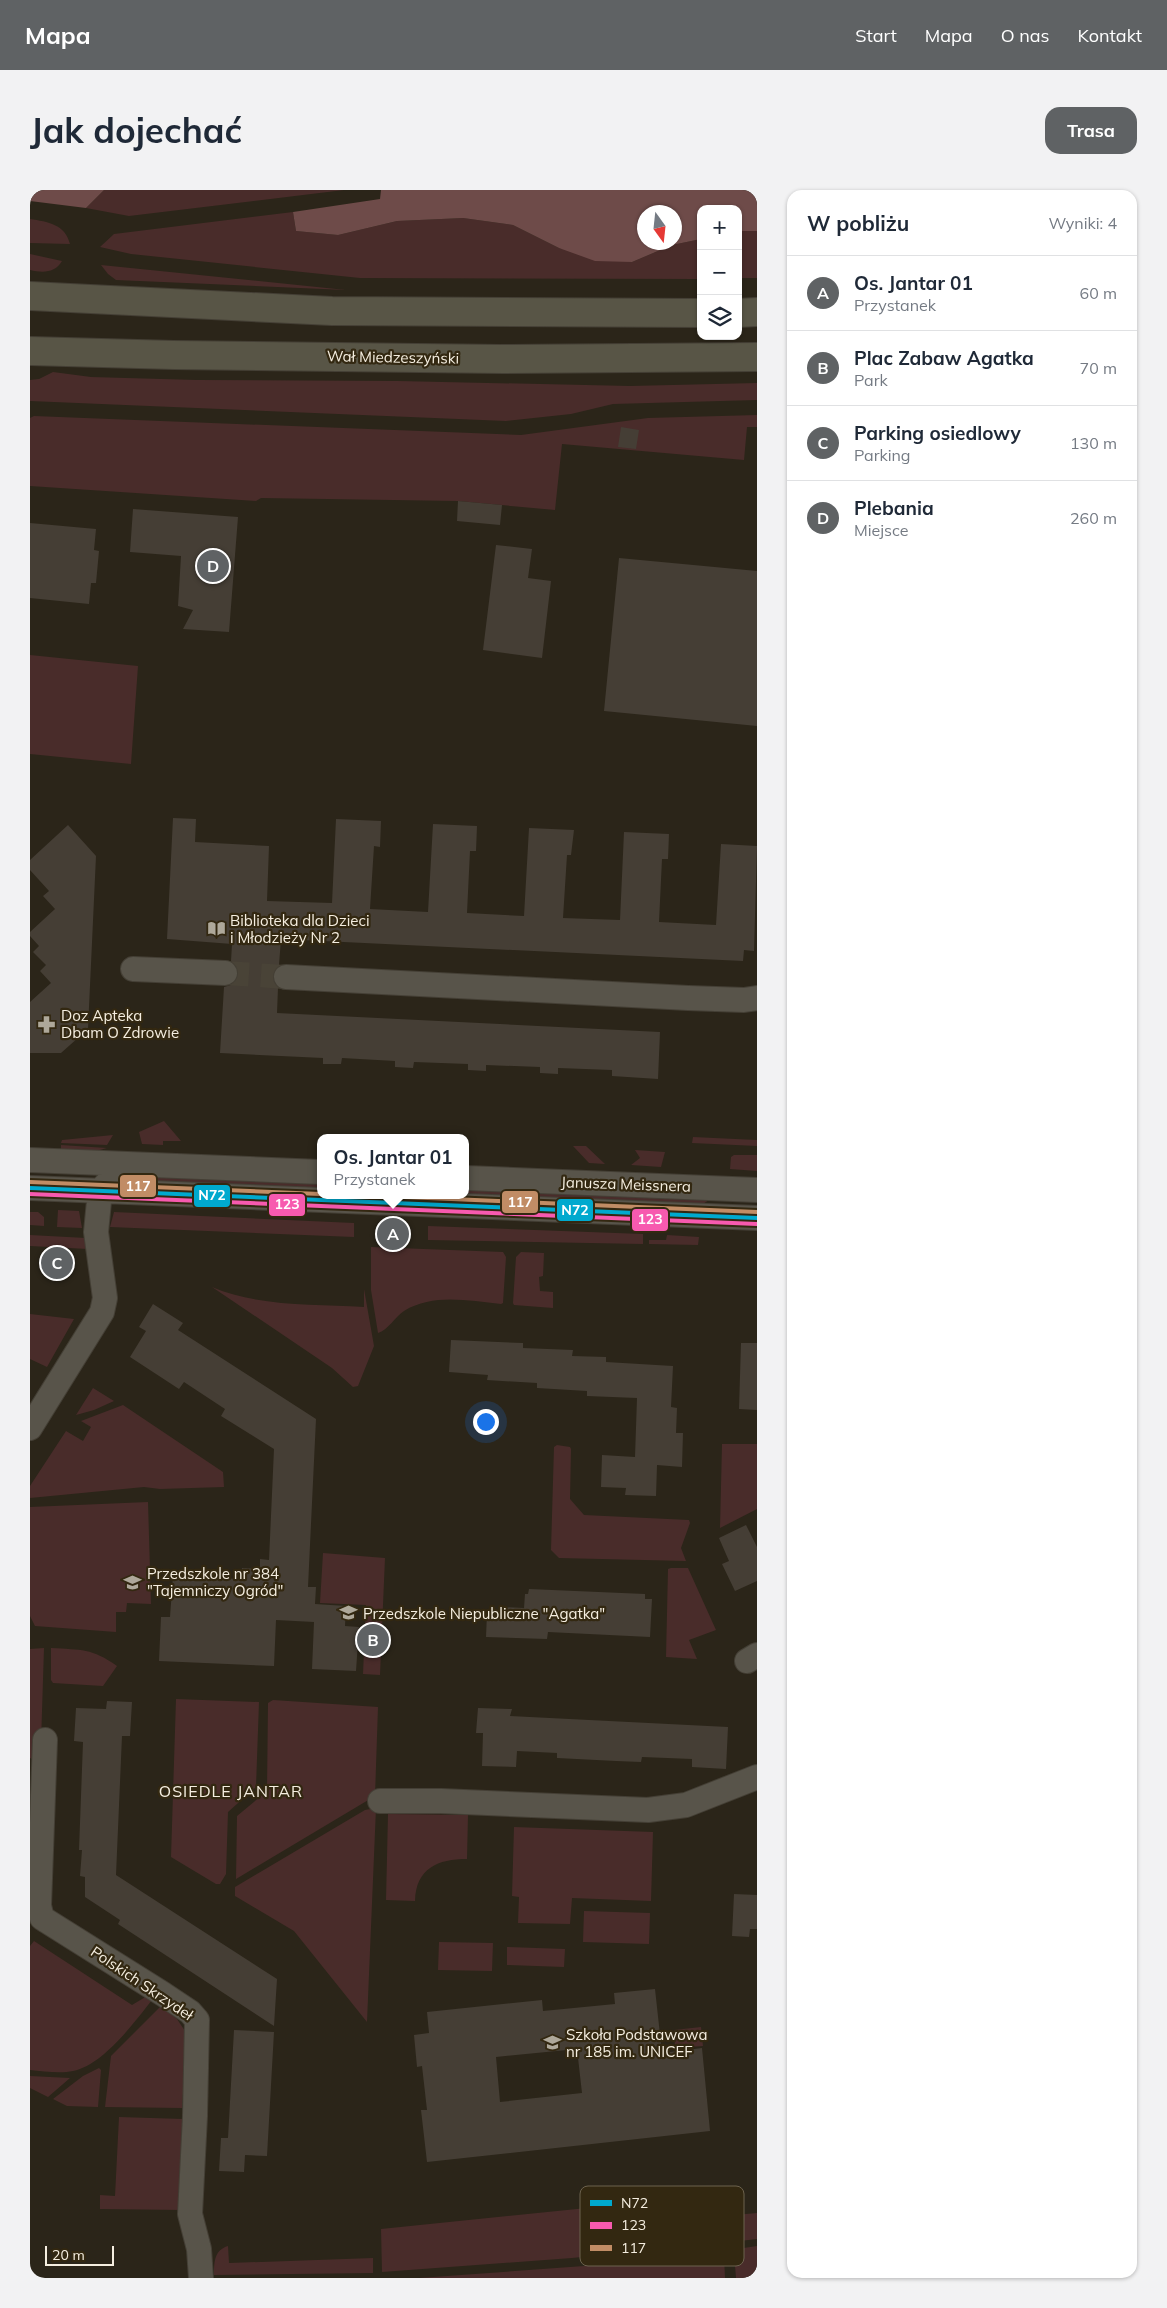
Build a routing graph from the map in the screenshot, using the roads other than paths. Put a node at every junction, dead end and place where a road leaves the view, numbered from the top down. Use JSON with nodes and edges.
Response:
{"nodes":[{"id":1,"x":30,"y":296,"type":"edge"},
{"id":2,"x":757,"y":312,"type":"edge"},
{"id":3,"x":697,"y":313,"type":"edge"},
{"id":4,"x":742,"y":313,"type":"edge"},
{"id":5,"x":30,"y":351,"type":"edge"},
{"id":6,"x":757,"y":357,"type":"edge"},
{"id":7,"x":133,"y":968,"type":"dead end"},
{"id":8,"x":225,"y":973,"type":"tunnel mouth"},
{"id":9,"x":286,"y":977,"type":"tunnel mouth"},
{"id":10,"x":757,"y":998,"type":"edge"},
{"id":11,"x":30,"y":1160,"type":"edge"},
{"id":12,"x":124,"y":1165,"type":"junction"},
{"id":13,"x":317,"y":1172,"type":"edge"},
{"id":14,"x":469,"y":1178,"type":"edge"},
{"id":15,"x":30,"y":1188,"type":"edge"},
{"id":16,"x":100,"y":1190,"type":"junction"},
{"id":17,"x":757,"y":1190,"type":"edge"},
{"id":18,"x":757,"y":1218,"type":"edge"},
{"id":19,"x":30,"y":1428,"type":"edge"},
{"id":20,"x":45,"y":1740,"type":"dead end"},
{"id":21,"x":757,"y":1778,"type":"edge"},
{"id":22,"x":380,"y":1801,"type":"dead end"},
{"id":23,"x":201,"y":2278,"type":"edge"}],
"edges":[{"from":1,"to":3,"type":"main road"},
{"from":2,"to":4,"type":"main road"},
{"from":5,"to":6,"type":"main road","name":"Wał Miedzeszyński"},
{"from":7,"to":8,"type":"street"},
{"from":9,"to":10,"type":"street"},
{"from":11,"to":12,"type":"street"},
{"from":12,"to":13,"type":"street"},
{"from":12,"to":16,"type":"street"},
{"from":14,"to":17,"type":"street","name":"Janusza Meissnera"},
{"from":15,"to":16,"type":"street","name":"Janusza Meissnera"},
{"from":16,"to":18,"type":"street","name":"Janusza Meissnera"},
{"from":16,"to":19,"type":"street"},
{"from":20,"to":23,"type":"street","name":"Polskich Skrzydeł"},
{"from":21,"to":22,"type":"street"}]}
